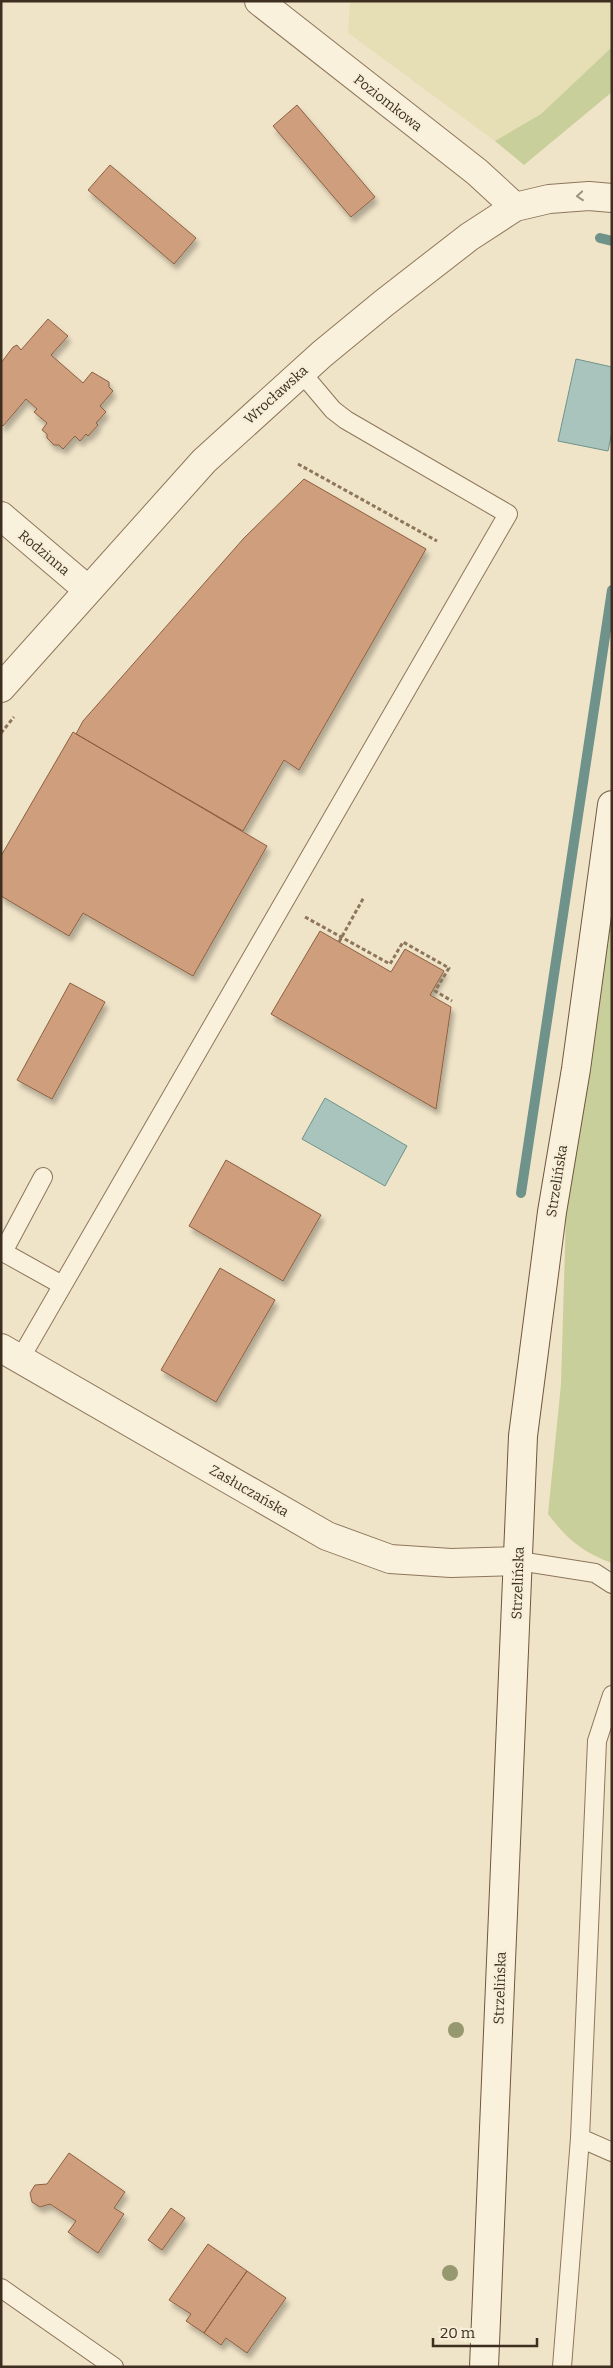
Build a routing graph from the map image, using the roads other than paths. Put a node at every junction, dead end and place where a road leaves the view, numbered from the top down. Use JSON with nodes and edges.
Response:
{"nodes":[{"id":1,"x":260,"y":1,"type":"edge"},
{"id":2,"x":612,"y":198,"type":"edge"},
{"id":3,"x":515,"y":207,"type":"junction"},
{"id":4,"x":301,"y":372,"type":"junction"},
{"id":5,"x":1,"y":516,"type":"edge"},
{"id":6,"x":87,"y":590,"type":"junction"},
{"id":7,"x":1,"y":688,"type":"edge"},
{"id":8,"x":612,"y":805,"type":"edge"},
{"id":9,"x":43,"y":1177,"type":"dead end"},
{"id":10,"x":2,"y":1251,"type":"edge"},
{"id":11,"x":62,"y":1285,"type":"junction"},
{"id":12,"x":11,"y":1354,"type":"edge"},
{"id":13,"x":519,"y":1561,"type":"junction"},
{"id":14,"x":612,"y":1584,"type":"edge"},
{"id":15,"x":612,"y":1695,"type":"edge"},
{"id":16,"x":580,"y":2138,"type":"junction"},
{"id":17,"x":612,"y":2152,"type":"edge"},
{"id":18,"x":1,"y":2288,"type":"edge"},
{"id":19,"x":114,"y":2367,"type":"edge"},
{"id":20,"x":484,"y":2367,"type":"edge"},
{"id":21,"x":562,"y":2367,"type":"edge"}],
"edges":[{"from":1,"to":3,"type":"street","name":"Poziomkowa"},
{"from":2,"to":3,"type":"street","name":"Wrocławska","one_way":true},
{"from":3,"to":4,"type":"street","name":"Wrocławska"},
{"from":4,"to":6,"type":"street","name":"Wrocławska"},
{"from":4,"to":11,"type":"lane"},
{"from":5,"to":6,"type":"street","name":"Rodzinna"},
{"from":6,"to":7,"type":"street","name":"Wrocławska"},
{"from":8,"to":13,"type":"street","name":"Strzelińska"},
{"from":9,"to":10,"type":"lane"},
{"from":10,"to":11,"type":"lane"},
{"from":11,"to":12,"type":"lane"},
{"from":12,"to":13,"type":"street","name":"Zasłuczańska"},
{"from":13,"to":14,"type":"lane"},
{"from":13,"to":20,"type":"street","name":"Strzelińska"},
{"from":15,"to":16,"type":"lane"},
{"from":16,"to":17,"type":"lane"},
{"from":16,"to":21,"type":"lane"},
{"from":18,"to":19,"type":"lane"}]}
